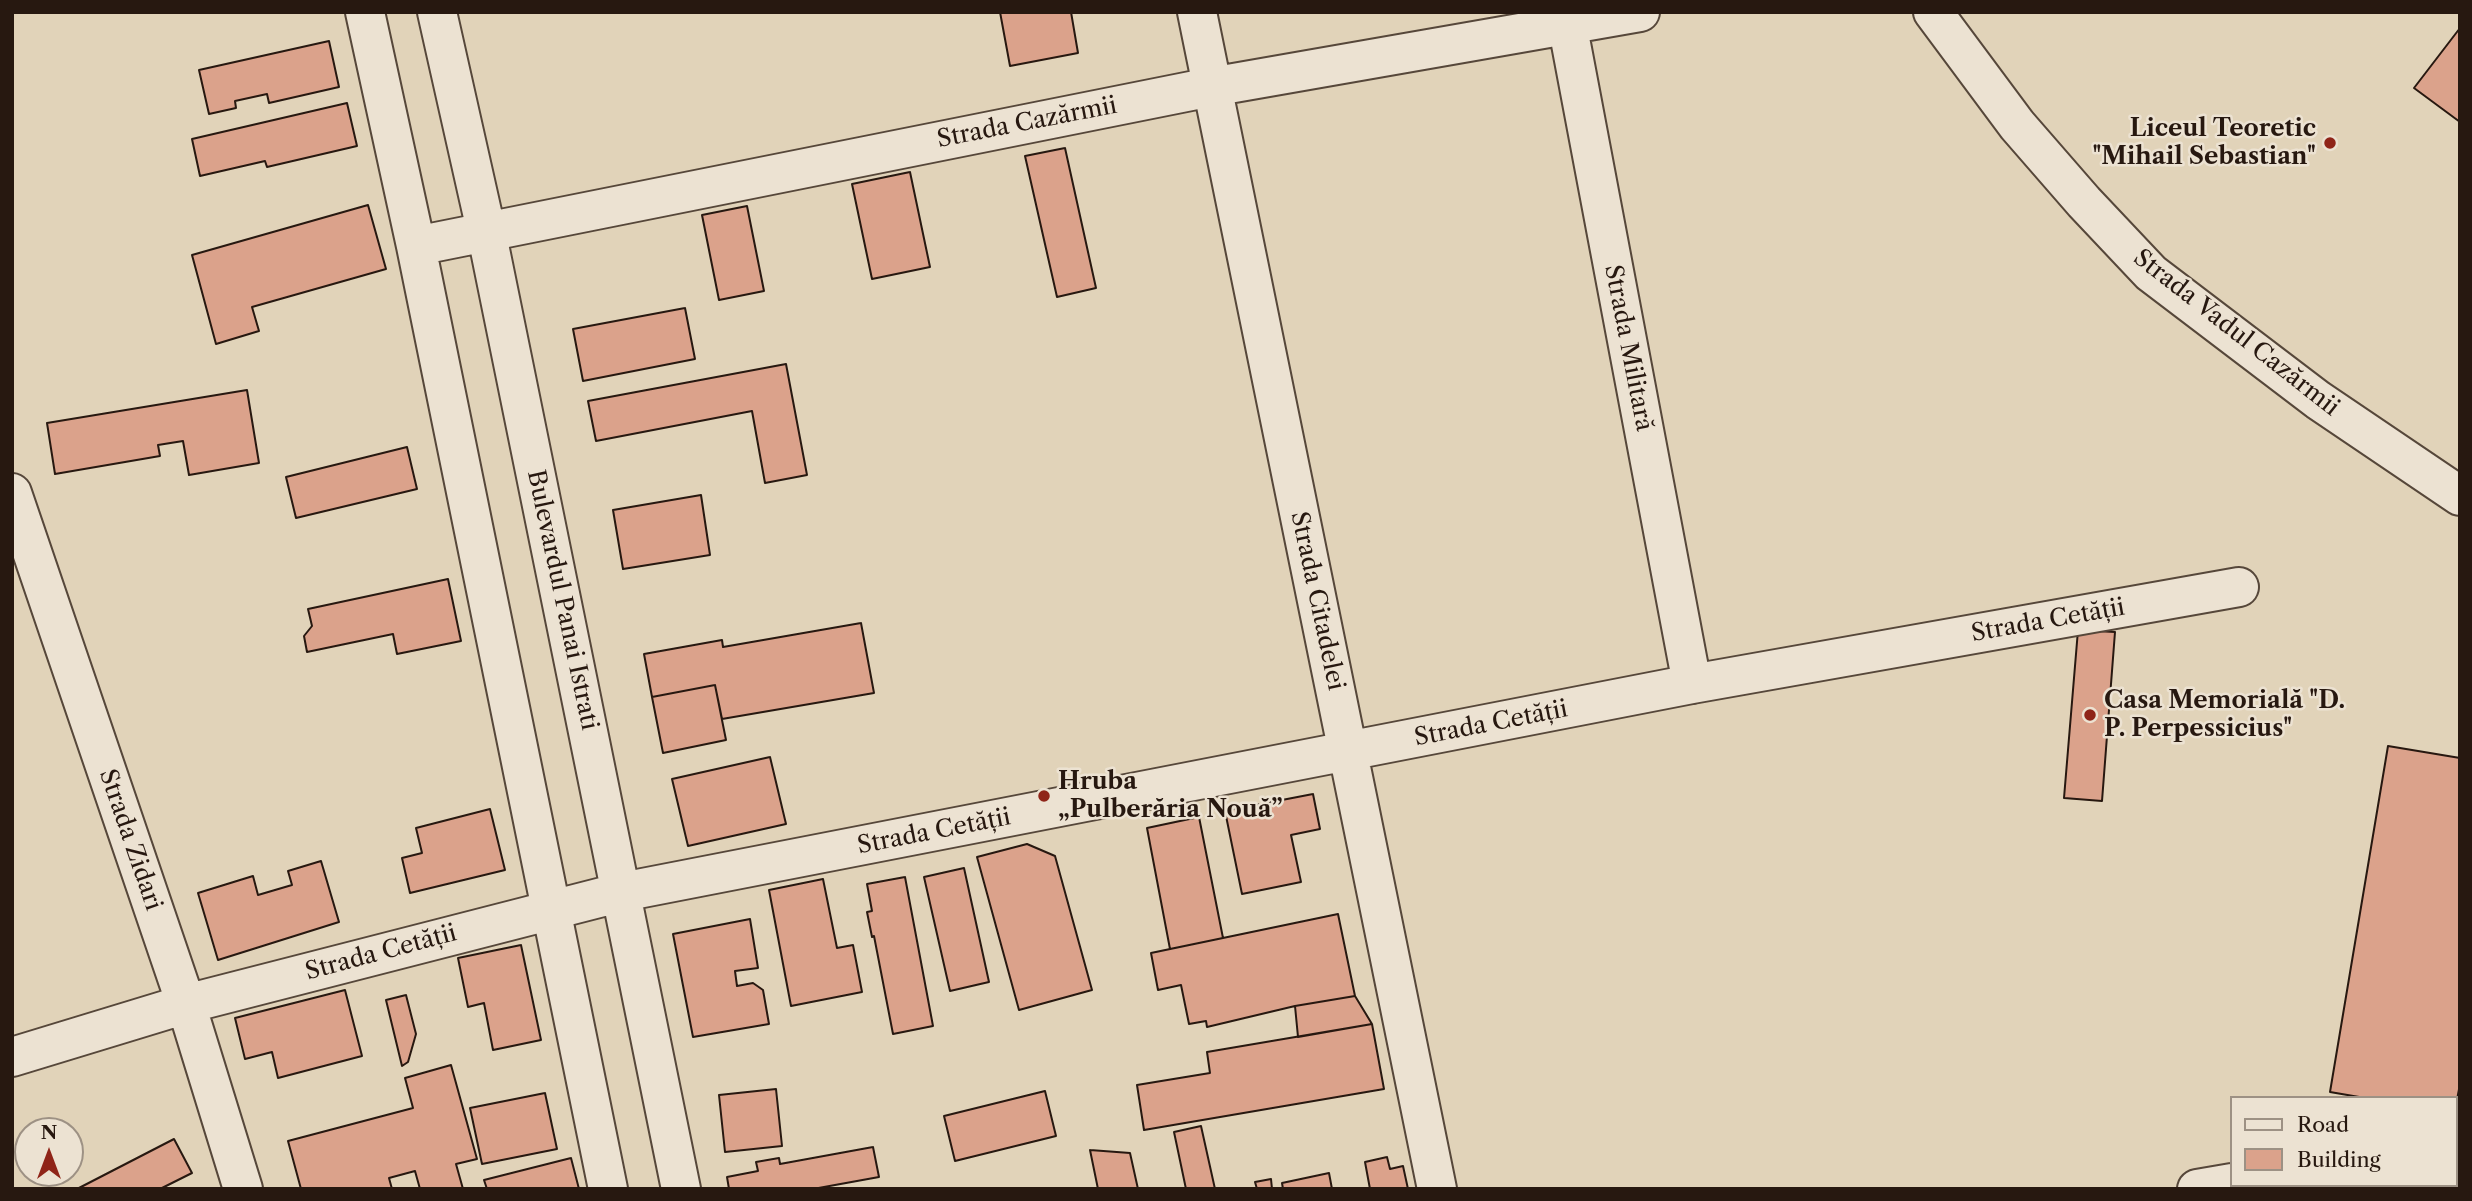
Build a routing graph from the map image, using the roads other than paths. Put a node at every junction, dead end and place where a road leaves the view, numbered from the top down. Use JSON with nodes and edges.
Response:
{"nodes":[{"id":1,"x":365,"y":12,"type":"edge"},
{"id":2,"x":437,"y":12,"type":"edge"},
{"id":3,"x":1197,"y":12,"type":"edge"},
{"id":4,"x":1640,"y":12,"type":"edge"},
{"id":5,"x":1933,"y":12,"type":"edge"},
{"id":6,"x":1566,"y":18,"type":"edge"},
{"id":7,"x":1211,"y":87,"type":"junction"},
{"id":8,"x":486,"y":230,"type":"junction"},
{"id":9,"x":416,"y":246,"type":"junction"},
{"id":10,"x":12,"y":493,"type":"edge"},
{"id":11,"x":2460,"y":496,"type":"edge"},
{"id":12,"x":2239,"y":587,"type":"dead end"},
{"id":13,"x":1692,"y":684,"type":"junction"},
{"id":14,"x":1348,"y":753,"type":"junction"},
{"id":15,"x":622,"y":892,"type":"junction"},
{"id":16,"x":550,"y":909,"type":"junction"},
{"id":17,"x":186,"y":1004,"type":"junction"},
{"id":18,"x":12,"y":1057,"type":"edge"},
{"id":19,"x":2230,"y":1183,"type":"edge"},
{"id":20,"x":243,"y":1189,"type":"edge"},
{"id":21,"x":608,"y":1189,"type":"edge"},
{"id":22,"x":681,"y":1189,"type":"edge"},
{"id":23,"x":1437,"y":1189,"type":"edge"},
{"id":24,"x":2197,"y":1189,"type":"edge"}],
"edges":[{"from":1,"to":9,"type":"street"},
{"from":2,"to":8,"type":"street","name":"Bulevardul Panai Istrati"},
{"from":3,"to":7,"type":"street","name":"Strada Citadelei"},
{"from":4,"to":6,"type":"street","name":"Strada Cazărmii"},
{"from":5,"to":11,"type":"street","name":"Strada Vadul Cazărmii"},
{"from":6,"to":7,"type":"street","name":"Strada Cazărmii"},
{"from":6,"to":13,"type":"street","name":"Strada Militară"},
{"from":7,"to":8,"type":"street","name":"Strada Cazărmii"},
{"from":7,"to":14,"type":"street","name":"Strada Citadelei"},
{"from":8,"to":9,"type":"street","name":"Strada Cazărmii"},
{"from":8,"to":15,"type":"street","name":"Bulevardul Panai Istrati"},
{"from":9,"to":16,"type":"street"},
{"from":10,"to":17,"type":"street","name":"Strada Zidari"},
{"from":12,"to":13,"type":"street","name":"Strada Cetății"},
{"from":13,"to":14,"type":"street","name":"Strada Cetății"},
{"from":14,"to":15,"type":"street","name":"Strada Cetății"},
{"from":14,"to":23,"type":"street","name":"Strada Citadelei"},
{"from":15,"to":16,"type":"street","name":"Strada Cetății"},
{"from":15,"to":22,"type":"street","name":"Bulevardul Panai Istrati"},
{"from":16,"to":17,"type":"street","name":"Strada Cetății"},
{"from":16,"to":21,"type":"street"},
{"from":17,"to":18,"type":"street","name":"Strada Cetății"},
{"from":17,"to":20,"type":"street","name":"Strada Zidari"},
{"from":19,"to":24,"type":"street"}]}
